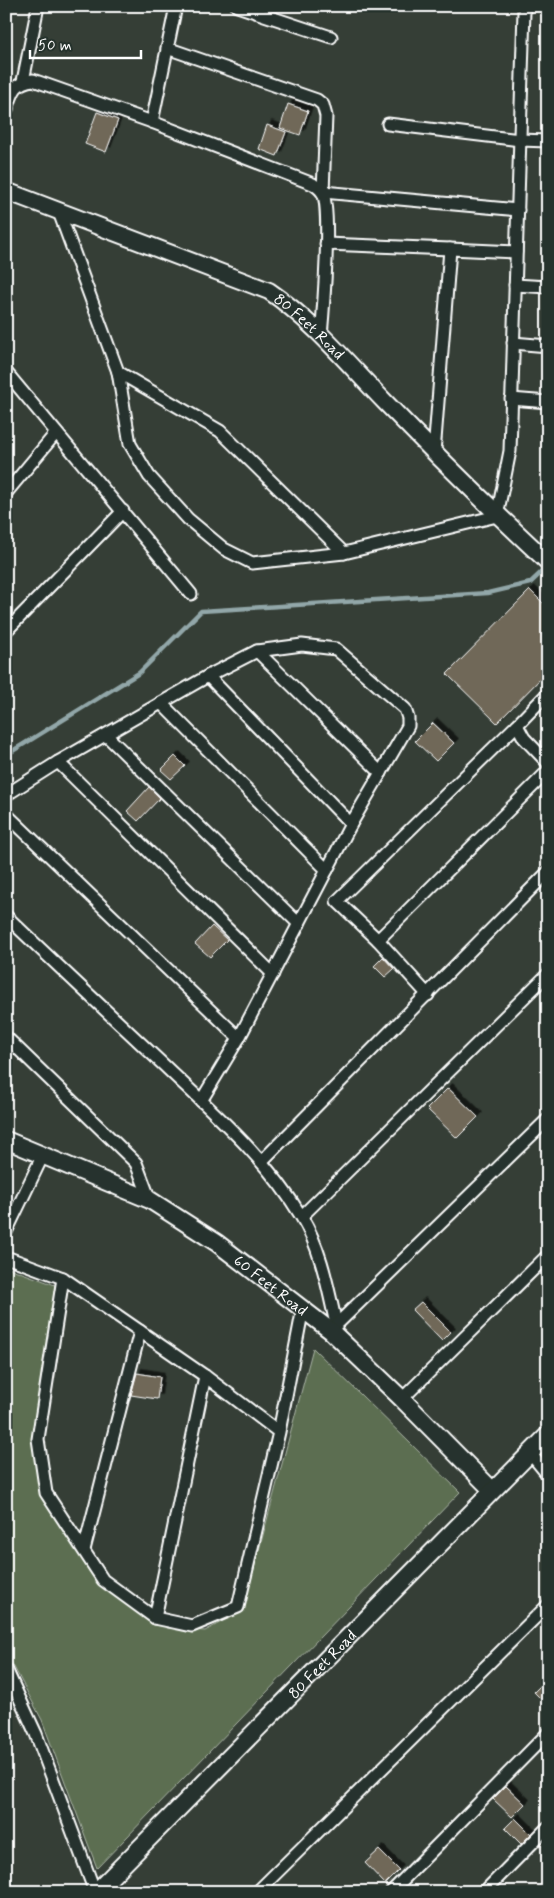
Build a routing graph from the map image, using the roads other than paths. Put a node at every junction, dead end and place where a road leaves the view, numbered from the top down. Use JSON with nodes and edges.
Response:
{"nodes":[{"id":1,"x":38,"y":6,"type":"edge"},
{"id":2,"x":176,"y":6,"type":"edge"},
{"id":3,"x":237,"y":6,"type":"edge"},
{"id":4,"x":524,"y":11,"type":"dead end"},
{"id":5,"x":331,"y":37,"type":"dead end"},
{"id":6,"x":167,"y":48,"type":"junction"},
{"id":7,"x":23,"y":82,"type":"junction"},
{"id":8,"x":6,"y":112,"type":"edge"},
{"id":9,"x":152,"y":122,"type":"junction"},
{"id":10,"x":388,"y":124,"type":"dead end"},
{"id":11,"x":520,"y":140,"type":"junction"},
{"id":12,"x":548,"y":141,"type":"edge"},
{"id":13,"x":6,"y":191,"type":"edge"},
{"id":14,"x":323,"y":192,"type":"junction"},
{"id":15,"x":518,"y":210,"type":"junction"},
{"id":16,"x":59,"y":212,"type":"junction"},
{"id":17,"x":326,"y":244,"type":"junction"},
{"id":18,"x":450,"y":249,"type":"junction"},
{"id":19,"x":516,"y":252,"type":"junction"},
{"id":20,"x":515,"y":285,"type":"junction"},
{"id":21,"x":548,"y":287,"type":"edge"},
{"id":22,"x":322,"y":336,"type":"junction"},
{"id":23,"x":513,"y":343,"type":"junction"},
{"id":24,"x":548,"y":346,"type":"edge"},
{"id":25,"x":6,"y":372,"type":"edge"},
{"id":26,"x":118,"y":372,"type":"junction"},
{"id":27,"x":511,"y":398,"type":"junction"},
{"id":28,"x":548,"y":402,"type":"edge"},
{"id":29,"x":56,"y":433,"type":"junction"},
{"id":30,"x":434,"y":453,"type":"junction"},
{"id":31,"x":6,"y":493,"type":"edge"},
{"id":32,"x":123,"y":511,"type":"junction"},
{"id":33,"x":497,"y":516,"type":"junction"},
{"id":34,"x":344,"y":553,"type":"junction"},
{"id":35,"x":548,"y":562,"type":"edge"},
{"id":36,"x":191,"y":594,"type":"dead end"},
{"id":37,"x":6,"y":631,"type":"edge"},
{"id":38,"x":258,"y":651,"type":"junction"},
{"id":39,"x":208,"y":676,"type":"junction"},
{"id":40,"x":548,"y":693,"type":"edge"},
{"id":41,"x":161,"y":703,"type":"junction"},
{"id":42,"x":517,"y":725,"type":"junction"},
{"id":43,"x":106,"y":735,"type":"junction"},
{"id":44,"x":58,"y":762,"type":"junction"},
{"id":45,"x":548,"y":763,"type":"edge"},
{"id":46,"x":548,"y":771,"type":"edge"},
{"id":47,"x":381,"y":773,"type":"junction"},
{"id":48,"x":6,"y":795,"type":"edge"},
{"id":49,"x":6,"y":814,"type":"edge"},
{"id":50,"x":351,"y":824,"type":"junction"},
{"id":51,"x":327,"y":870,"type":"junction"},
{"id":52,"x":548,"y":872,"type":"edge"},
{"id":53,"x":6,"y":916,"type":"edge"},
{"id":54,"x":299,"y":924,"type":"junction"},
{"id":55,"x":378,"y":940,"type":"junction"},
{"id":56,"x":274,"y":974,"type":"junction"},
{"id":57,"x":548,"y":974,"type":"edge"},
{"id":58,"x":428,"y":995,"type":"junction"},
{"id":59,"x":6,"y":1037,"type":"edge"},
{"id":60,"x":239,"y":1038,"type":"junction"},
{"id":61,"x":202,"y":1101,"type":"junction"},
{"id":62,"x":548,"y":1119,"type":"edge"},
{"id":63,"x":6,"y":1140,"type":"edge"},
{"id":64,"x":43,"y":1155,"type":"junction"},
{"id":65,"x":262,"y":1161,"type":"junction"},
{"id":66,"x":150,"y":1200,"type":"junction"},
{"id":67,"x":302,"y":1216,"type":"junction"},
{"id":68,"x":6,"y":1232,"type":"edge"},
{"id":69,"x":548,"y":1255,"type":"edge"},
{"id":70,"x":6,"y":1257,"type":"edge"},
{"id":71,"x":63,"y":1278,"type":"junction"},
{"id":72,"x":303,"y":1308,"type":"junction"},
{"id":73,"x":333,"y":1328,"type":"junction"},
{"id":74,"x":140,"y":1331,"type":"junction"},
{"id":75,"x":205,"y":1376,"type":"junction"},
{"id":76,"x":402,"y":1399,"type":"junction"},
{"id":77,"x":279,"y":1432,"type":"junction"},
{"id":78,"x":548,"y":1435,"type":"edge"},
{"id":79,"x":530,"y":1453,"type":"junction"},
{"id":80,"x":548,"y":1475,"type":"edge"},
{"id":81,"x":492,"y":1490,"type":"junction"},
{"id":82,"x":84,"y":1550,"type":"junction"},
{"id":83,"x":548,"y":1605,"type":"edge"},
{"id":84,"x":155,"y":1618,"type":"junction"},
{"id":85,"x":6,"y":1669,"type":"edge"},
{"id":86,"x":548,"y":1733,"type":"edge"},
{"id":87,"x":548,"y":1827,"type":"edge"},
{"id":88,"x":95,"y":1892,"type":"edge"},
{"id":89,"x":257,"y":1892,"type":"edge"},
{"id":90,"x":391,"y":1892,"type":"edge"},
{"id":91,"x":484,"y":1892,"type":"edge"}],
"edges":[{"from":1,"to":7,"type":"street"},
{"from":2,"to":6,"type":"street"},
{"from":3,"to":5,"type":"street"},
{"from":4,"to":11,"type":"street"},
{"from":6,"to":9,"type":"street"},
{"from":6,"to":14,"type":"street"},
{"from":7,"to":8,"type":"street"},
{"from":7,"to":9,"type":"street"},
{"from":9,"to":14,"type":"street"},
{"from":10,"to":11,"type":"street"},
{"from":11,"to":12,"type":"street"},
{"from":11,"to":15,"type":"street"},
{"from":13,"to":16,"type":"street","name":"80 Feet Road"},
{"from":14,"to":15,"type":"street"},
{"from":14,"to":17,"type":"street"},
{"from":15,"to":19,"type":"street"},
{"from":16,"to":22,"type":"street","name":"80 Feet Road"},
{"from":16,"to":26,"type":"street"},
{"from":17,"to":18,"type":"street"},
{"from":17,"to":22,"type":"street"},
{"from":18,"to":19,"type":"street"},
{"from":18,"to":30,"type":"street"},
{"from":19,"to":20,"type":"street"},
{"from":20,"to":21,"type":"street"},
{"from":20,"to":23,"type":"street"},
{"from":22,"to":30,"type":"street","name":"80 Feet Road"},
{"from":23,"to":24,"type":"street"},
{"from":23,"to":27,"type":"street"},
{"from":25,"to":29,"type":"street"},
{"from":26,"to":34,"type":"street"},
{"from":26,"to":34,"type":"street"},
{"from":27,"to":28,"type":"street"},
{"from":27,"to":33,"type":"street"},
{"from":29,"to":31,"type":"street"},
{"from":29,"to":32,"type":"street"},
{"from":30,"to":33,"type":"street","name":"80 Feet Road"},
{"from":32,"to":36,"type":"street"},
{"from":32,"to":37,"type":"street"},
{"from":33,"to":34,"type":"street"},
{"from":33,"to":35,"type":"street","name":"80 Feet Road"},
{"from":38,"to":39,"type":"street"},
{"from":38,"to":47,"type":"street"},
{"from":38,"to":47,"type":"street"},
{"from":39,"to":41,"type":"street"},
{"from":39,"to":50,"type":"street"},
{"from":40,"to":42,"type":"street"},
{"from":41,"to":43,"type":"street"},
{"from":41,"to":51,"type":"street"},
{"from":42,"to":45,"type":"street"},
{"from":42,"to":55,"type":"street"},
{"from":43,"to":44,"type":"street"},
{"from":43,"to":54,"type":"street"},
{"from":44,"to":48,"type":"street"},
{"from":44,"to":56,"type":"street"},
{"from":46,"to":55,"type":"street"},
{"from":47,"to":50,"type":"street"},
{"from":49,"to":60,"type":"street"},
{"from":50,"to":51,"type":"street"},
{"from":51,"to":54,"type":"street"},
{"from":52,"to":58,"type":"street"},
{"from":53,"to":61,"type":"street"},
{"from":54,"to":56,"type":"street"},
{"from":55,"to":58,"type":"street"},
{"from":56,"to":60,"type":"street"},
{"from":57,"to":67,"type":"street"},
{"from":58,"to":65,"type":"street"},
{"from":59,"to":66,"type":"street"},
{"from":60,"to":61,"type":"street"},
{"from":61,"to":65,"type":"street"},
{"from":62,"to":73,"type":"street"},
{"from":63,"to":64,"type":"street","name":"60 Feet Road"},
{"from":64,"to":66,"type":"street","name":"60 Feet Road"},
{"from":64,"to":68,"type":"street"},
{"from":65,"to":67,"type":"street"},
{"from":66,"to":72,"type":"street","name":"60 Feet Road"},
{"from":67,"to":73,"type":"street"},
{"from":69,"to":76,"type":"street"},
{"from":70,"to":71,"type":"street"},
{"from":71,"to":74,"type":"street"},
{"from":71,"to":82,"type":"street"},
{"from":72,"to":73,"type":"street","name":"60 Feet Road"},
{"from":72,"to":77,"type":"street"},
{"from":73,"to":76,"type":"street","name":"60 Feet Road"},
{"from":74,"to":75,"type":"street"},
{"from":74,"to":82,"type":"street"},
{"from":75,"to":77,"type":"street"},
{"from":75,"to":84,"type":"street"},
{"from":76,"to":81,"type":"street","name":"60 Feet Road"},
{"from":77,"to":84,"type":"street"},
{"from":78,"to":79,"type":"street","name":"80 Feet Road"},
{"from":79,"to":80,"type":"street"},
{"from":79,"to":81,"type":"street","name":"80 Feet Road"},
{"from":81,"to":88,"type":"street","name":"80 Feet Road"},
{"from":82,"to":84,"type":"street"},
{"from":83,"to":89,"type":"street"},
{"from":85,"to":88,"type":"street"},
{"from":86,"to":90,"type":"street"},
{"from":87,"to":91,"type":"street"}]}
